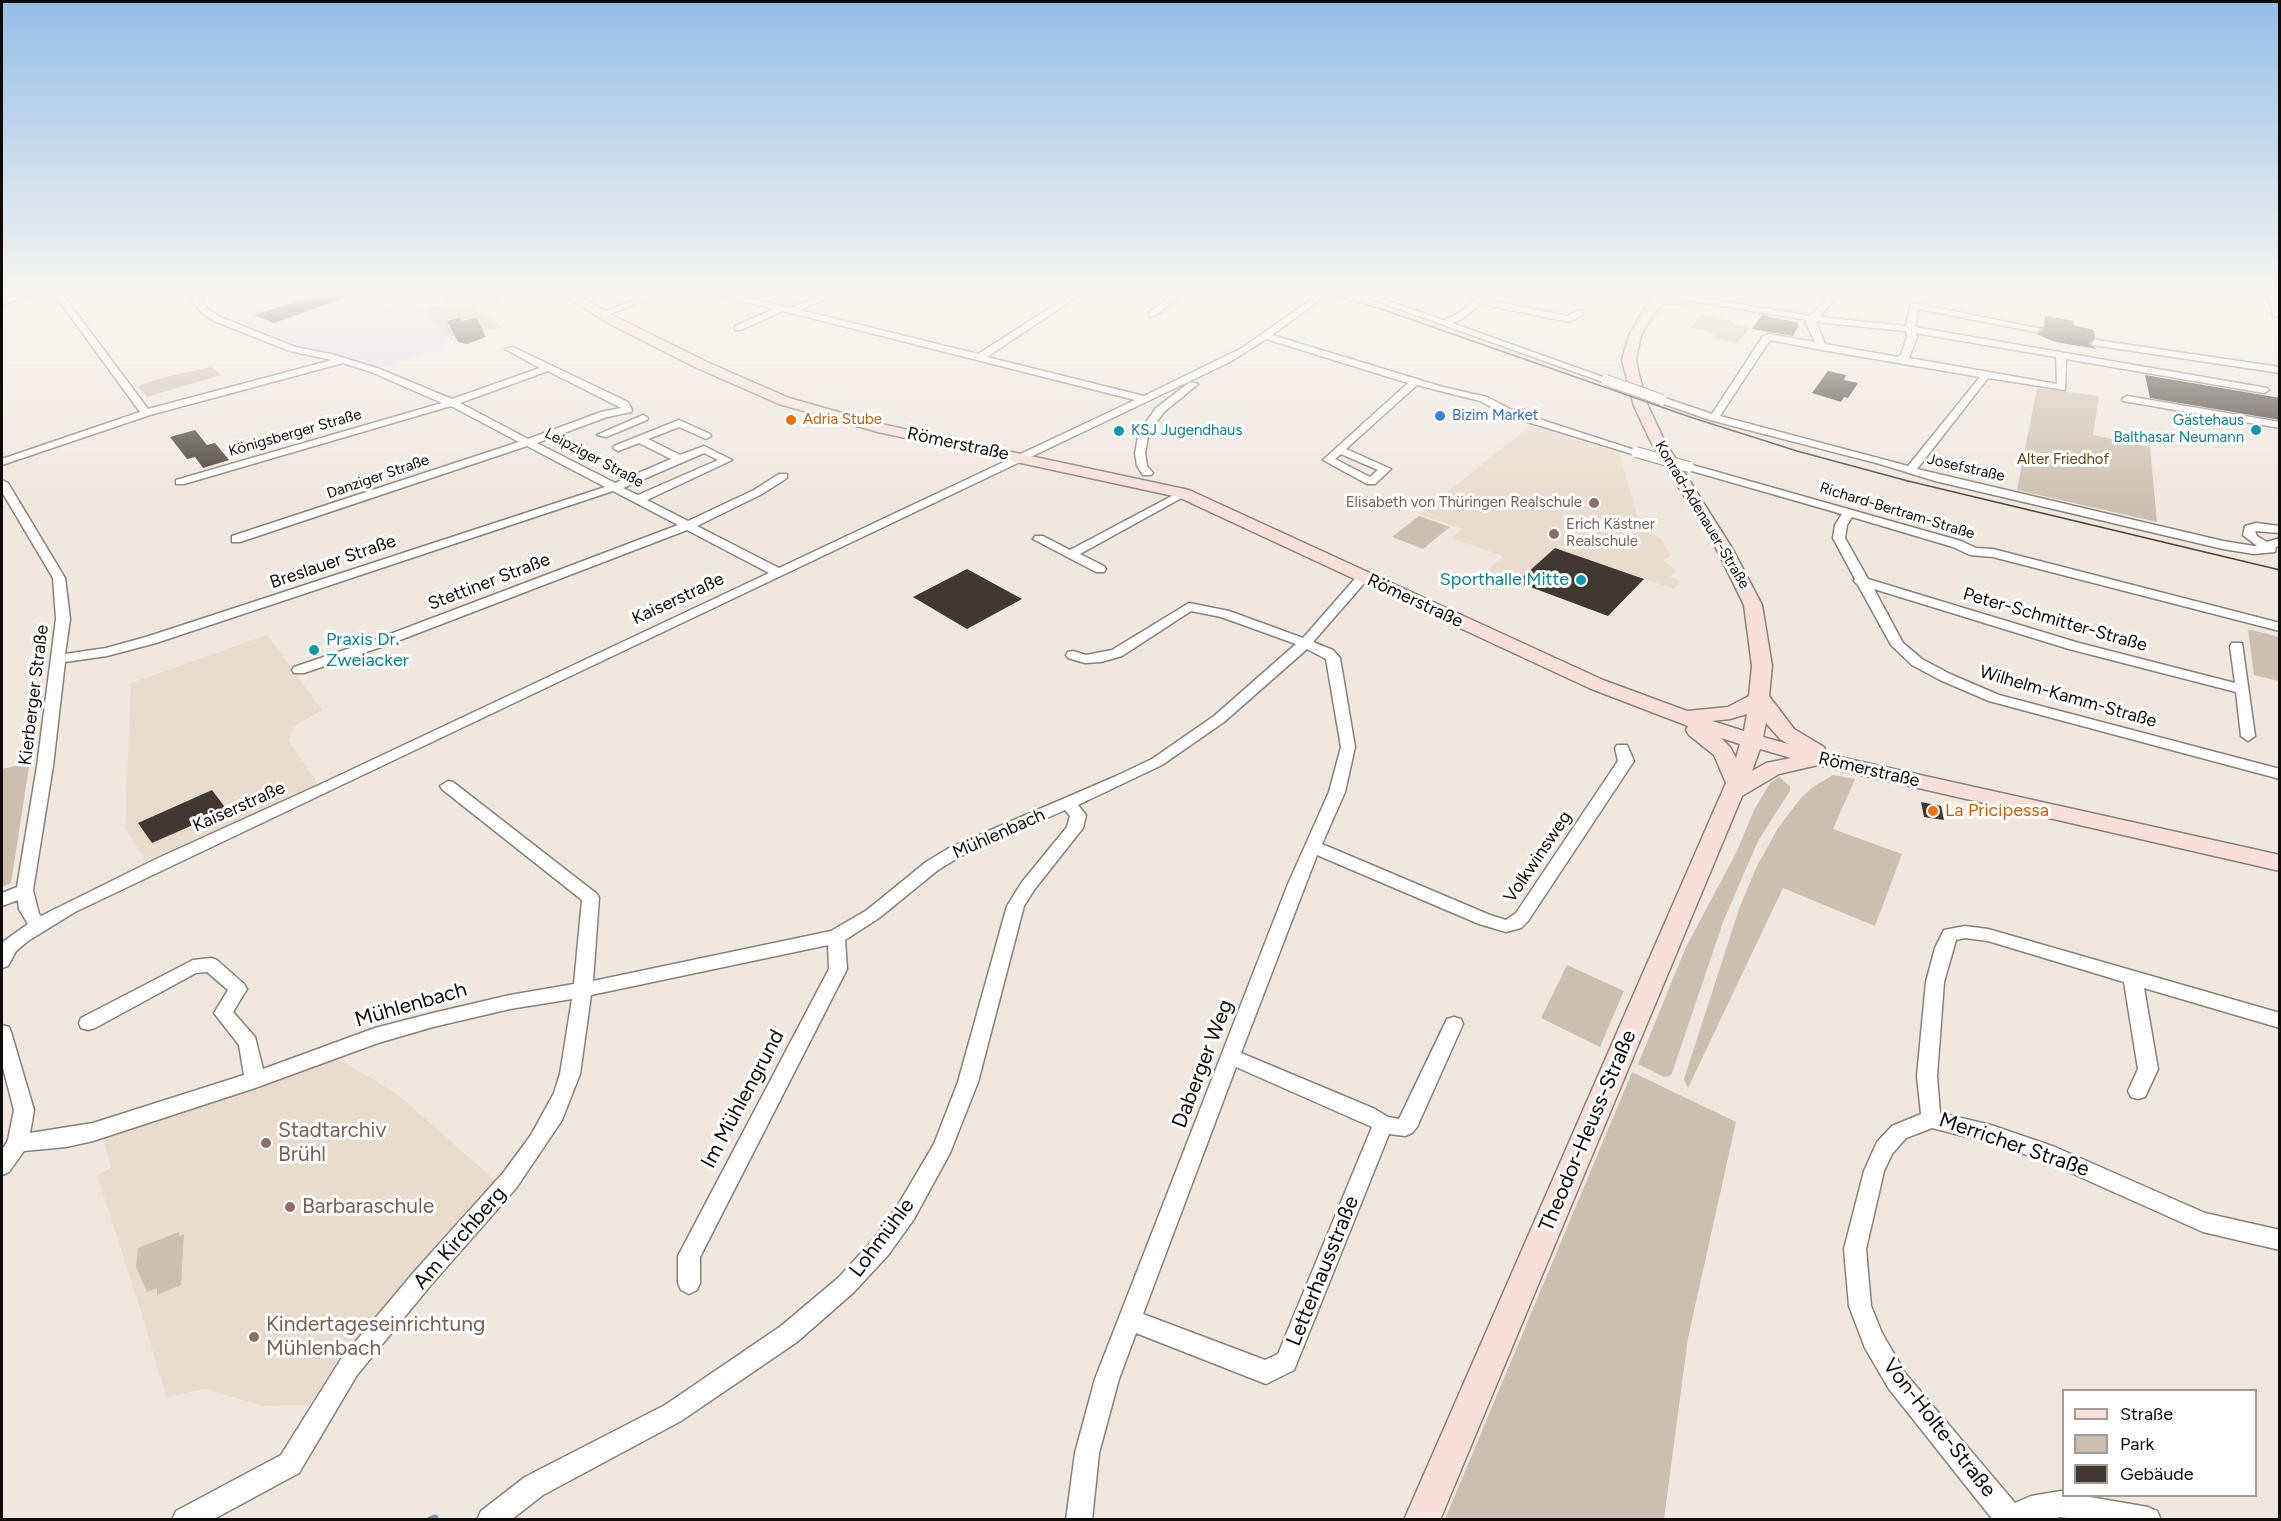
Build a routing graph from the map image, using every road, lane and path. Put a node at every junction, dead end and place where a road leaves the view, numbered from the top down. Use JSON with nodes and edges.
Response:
{"nodes":[{"id":1,"x":111,"y":365,"type":"edge"},
{"id":2,"x":326,"y":365,"type":"edge"},
{"id":3,"x":354,"y":365,"type":"edge"},
{"id":4,"x":542,"y":365,"type":"edge"},
{"id":5,"x":702,"y":365,"type":"edge"},
{"id":6,"x":1011,"y":365,"type":"edge"},
{"id":7,"x":1215,"y":365,"type":"edge"},
{"id":8,"x":1362,"y":365,"type":"edge"},
{"id":9,"x":1563,"y":365,"type":"edge"},
{"id":10,"x":1630,"y":365,"type":"edge"},
{"id":11,"x":1748,"y":365,"type":"edge"},
{"id":12,"x":1926,"y":365,"type":"edge"},
{"id":13,"x":2061,"y":365,"type":"edge"},
{"id":14,"x":2110,"y":365,"type":"edge"},
{"id":15,"x":2246,"y":365,"type":"edge"},
{"id":16,"x":548,"y":368,"type":"junction"},
{"id":17,"x":2280,"y":370,"type":"edge"},
{"id":18,"x":1985,"y":375,"type":"junction"},
{"id":19,"x":1206,"y":376,"type":"dead end"},
{"id":20,"x":1416,"y":381,"type":"junction"},
{"id":21,"x":2264,"y":390,"type":"dead end"},
{"id":22,"x":1159,"y":392,"type":"junction"},
{"id":23,"x":1174,"y":397,"type":"junction"},
{"id":24,"x":1145,"y":399,"type":"junction"},
{"id":25,"x":2127,"y":399,"type":"dead end"},
{"id":26,"x":452,"y":403,"type":"junction"},
{"id":27,"x":627,"y":410,"type":"junction"},
{"id":28,"x":146,"y":412,"type":"junction"},
{"id":29,"x":643,"y":418,"type":"junction"},
{"id":30,"x":1714,"y":418,"type":"junction"},
{"id":31,"x":2280,"y":425,"type":"edge"},
{"id":32,"x":664,"y":428,"type":"junction"},
{"id":33,"x":602,"y":435,"type":"dead end"},
{"id":34,"x":706,"y":436,"type":"dead end"},
{"id":35,"x":639,"y":439,"type":"junction"},
{"id":36,"x":529,"y":442,"type":"junction"},
{"id":37,"x":618,"y":448,"type":"dead end"},
{"id":38,"x":1339,"y":450,"type":"dead end"},
{"id":39,"x":1022,"y":457,"type":"junction"},
{"id":40,"x":679,"y":459,"type":"junction"},
{"id":41,"x":2,"y":462,"type":"edge"},
{"id":42,"x":1910,"y":471,"type":"junction"},
{"id":43,"x":1147,"y":473,"type":"dead end"},
{"id":44,"x":783,"y":476,"type":"dead end"},
{"id":45,"x":2,"y":483,"type":"edge"},
{"id":46,"x":180,"y":483,"type":"dead end"},
{"id":47,"x":615,"y":486,"type":"junction"},
{"id":48,"x":1183,"y":493,"type":"junction"},
{"id":49,"x":639,"y":499,"type":"junction"},
{"id":50,"x":1849,"y":513,"type":"junction"},
{"id":51,"x":690,"y":525,"type":"junction"},
{"id":52,"x":2278,"y":533,"type":"edge"},
{"id":53,"x":236,"y":539,"type":"dead end"},
{"id":54,"x":1040,"y":539,"type":"dead end"},
{"id":55,"x":2266,"y":547,"type":"junction"},
{"id":56,"x":2280,"y":551,"type":"edge"},
{"id":57,"x":1070,"y":555,"type":"junction"},
{"id":58,"x":1100,"y":569,"type":"dead end"},
{"id":59,"x":779,"y":573,"type":"junction"},
{"id":60,"x":1364,"y":577,"type":"junction"},
{"id":61,"x":1860,"y":581,"type":"junction"},
{"id":62,"x":2280,"y":627,"type":"edge"},
{"id":63,"x":1305,"y":644,"type":"junction"},
{"id":64,"x":2237,"y":646,"type":"dead end"},
{"id":65,"x":1073,"y":655,"type":"dead end"},
{"id":66,"x":59,"y":659,"type":"junction"},
{"id":67,"x":299,"y":670,"type":"dead end"},
{"id":68,"x":2242,"y":689,"type":"junction"},
{"id":69,"x":1760,"y":698,"type":"junction"},
{"id":70,"x":1673,"y":715,"type":"junction"},
{"id":71,"x":2248,"y":736,"type":"dead end"},
{"id":72,"x":1752,"y":741,"type":"junction"},
{"id":73,"x":1622,"y":748,"type":"dead end"},
{"id":74,"x":1823,"y":760,"type":"junction"},
{"id":75,"x":1845,"y":765,"type":"junction"},
{"id":76,"x":2280,"y":774,"type":"edge"},
{"id":77,"x":448,"y":786,"type":"dead end"},
{"id":78,"x":1735,"y":787,"type":"junction"},
{"id":79,"x":1068,"y":803,"type":"junction"},
{"id":80,"x":1312,"y":846,"type":"junction"},
{"id":81,"x":2280,"y":863,"type":"edge"},
{"id":82,"x":25,"y":890,"type":"junction"},
{"id":83,"x":2,"y":900,"type":"edge"},
{"id":84,"x":39,"y":924,"type":"junction"},
{"id":85,"x":836,"y":937,"type":"junction"},
{"id":86,"x":2,"y":961,"type":"edge"},
{"id":87,"x":2133,"y":979,"type":"junction"},
{"id":88,"x":583,"y":990,"type":"junction"},
{"id":89,"x":2280,"y":1021,"type":"edge"},
{"id":90,"x":88,"y":1023,"type":"dead end"},
{"id":91,"x":1454,"y":1024,"type":"dead end"},
{"id":92,"x":2,"y":1032,"type":"edge"},
{"id":93,"x":1232,"y":1057,"type":"junction"},
{"id":94,"x":255,"y":1080,"type":"junction"},
{"id":95,"x":2138,"y":1091,"type":"dead end"},
{"id":96,"x":1931,"y":1119,"type":"junction"},
{"id":97,"x":1383,"y":1124,"type":"junction"},
{"id":98,"x":18,"y":1143,"type":"junction"},
{"id":99,"x":2,"y":1166,"type":"edge"},
{"id":100,"x":2280,"y":1240,"type":"edge"},
{"id":101,"x":689,"y":1283,"type":"dead end"},
{"id":102,"x":1130,"y":1320,"type":"junction"},
{"id":103,"x":2008,"y":1518,"type":"edge"},
{"id":104,"x":185,"y":1520,"type":"edge"},
{"id":105,"x":490,"y":1520,"type":"edge"},
{"id":106,"x":1079,"y":1520,"type":"edge"},
{"id":107,"x":1422,"y":1520,"type":"edge"},
{"id":108,"x":2148,"y":1520,"type":"edge"}],
"edges":[{"from":1,"to":28,"type":"street"},
{"from":2,"to":28,"type":"street"},
{"from":3,"to":26,"type":"street","name":"Leipziger Straße"},
{"from":4,"to":16,"type":"street"},
{"from":5,"to":39,"type":"main road","name":"Römerstraße"},
{"from":6,"to":24,"type":"street"},
{"from":7,"to":22,"type":"street","name":"Kaiserstraße"},
{"from":8,"to":20,"type":"street","name":"Richard-Bertram-Straße"},
{"from":9,"to":30,"type":"street","name":"Josefstraße","bridge":true},
{"from":10,"to":69,"type":"main road","name":"Konrad-Adenauer-Straße"},
{"from":11,"to":30,"type":"street"},
{"from":12,"to":18,"type":"street"},
{"from":13,"to":18,"type":"street"},
{"from":14,"to":21,"type":"street"},
{"from":15,"to":17,"type":"street"},
{"from":16,"to":26,"type":"street","name":"Königsberger Straße"},
{"from":16,"to":27,"type":"street"},
{"from":18,"to":42,"type":"street"},
{"from":19,"to":23,"type":"street"},
{"from":20,"to":38,"type":"street"},
{"from":20,"to":50,"type":"street","name":"Richard-Bertram-Straße","bridge":true},
{"from":22,"to":23,"type":"street"},
{"from":22,"to":24,"type":"street","name":"Kaiserstraße"},
{"from":23,"to":43,"type":"street"},
{"from":24,"to":39,"type":"street","name":"Kaiserstraße"},
{"from":25,"to":31,"type":"street"},
{"from":26,"to":36,"type":"street","name":"Leipziger Straße"},
{"from":26,"to":46,"type":"street","name":"Königsberger Straße"},
{"from":27,"to":29,"type":"street"},
{"from":27,"to":36,"type":"street","name":"Danziger Straße"},
{"from":28,"to":41,"type":"street"},
{"from":29,"to":32,"type":"street"},
{"from":29,"to":33,"type":"street"},
{"from":30,"to":42,"type":"street","name":"Josefstraße"},
{"from":32,"to":34,"type":"street"},
{"from":32,"to":35,"type":"street"},
{"from":35,"to":37,"type":"street"},
{"from":35,"to":40,"type":"street"},
{"from":36,"to":47,"type":"street","name":"Leipziger Straße"},
{"from":36,"to":53,"type":"street","name":"Danziger Straße"},
{"from":39,"to":48,"type":"main road","name":"Römerstraße"},
{"from":39,"to":59,"type":"street","name":"Kaiserstraße"},
{"from":40,"to":47,"type":"street","name":"Breslauer Straße"},
{"from":40,"to":49,"type":"street","name":"Breslauer Straße"},
{"from":42,"to":55,"type":"street","name":"Josefstraße"},
{"from":44,"to":51,"type":"street","name":"Stettiner Straße"},
{"from":45,"to":66,"type":"street","name":"Kierberger Straße"},
{"from":47,"to":49,"type":"street","name":"Leipziger Straße"},
{"from":47,"to":66,"type":"street","name":"Breslauer Straße"},
{"from":48,"to":57,"type":"street"},
{"from":48,"to":60,"type":"main road","name":"Römerstraße"},
{"from":49,"to":51,"type":"street","name":"Leipziger Straße"},
{"from":50,"to":61,"type":"street","name":"Wilhelm-Kamm-Straße"},
{"from":50,"to":62,"type":"street","name":"Richard-Bertram-Straße"},
{"from":51,"to":59,"type":"street","name":"Leipziger Straße"},
{"from":51,"to":67,"type":"street","name":"Stettiner Straße"},
{"from":52,"to":55,"type":"street"},
{"from":52,"to":55,"type":"street"},
{"from":54,"to":57,"type":"street"},
{"from":55,"to":56,"type":"street"},
{"from":57,"to":58,"type":"street"},
{"from":59,"to":84,"type":"street","name":"Kaiserstraße"},
{"from":60,"to":63,"type":"street","name":"Mühlenbach"},
{"from":60,"to":70,"type":"main road","name":"Römerstraße"},
{"from":61,"to":68,"type":"street","name":"Peter-Schmitter-Straße"},
{"from":61,"to":76,"type":"street","name":"Wilhelm-Kamm-Straße"},
{"from":63,"to":65,"type":"street"},
{"from":63,"to":79,"type":"street","name":"Mühlenbach"},
{"from":63,"to":80,"type":"street","name":"Daberger Weg"},
{"from":64,"to":68,"type":"street"},
{"from":66,"to":82,"type":"street","name":"Kierberger Straße"},
{"from":68,"to":71,"type":"street"},
{"from":69,"to":70,"type":"main road"},
{"from":69,"to":72,"type":"main road","name":"Konrad-Adenauer-Straße"},
{"from":69,"to":75,"type":"main road"},
{"from":70,"to":72,"type":"main road","name":"Römerstraße"},
{"from":70,"to":78,"type":"main road"},
{"from":72,"to":74,"type":"main road","name":"Römerstraße"},
{"from":72,"to":78,"type":"main road","name":"Theodor-Heuss-Straße"},
{"from":73,"to":80,"type":"street","name":"Volkwinsweg"},
{"from":74,"to":75,"type":"main road","name":"Römerstraße"},
{"from":74,"to":78,"type":"main road"},
{"from":75,"to":81,"type":"main road","name":"Römerstraße"},
{"from":77,"to":88,"type":"street"},
{"from":78,"to":107,"type":"main road","name":"Theodor-Heuss-Straße"},
{"from":79,"to":85,"type":"street","name":"Mühlenbach"},
{"from":79,"to":105,"type":"street","name":"Lohmühle"},
{"from":80,"to":93,"type":"street","name":"Daberger Weg"},
{"from":82,"to":83,"type":"street"},
{"from":82,"to":84,"type":"street","name":"Kierberger Straße"},
{"from":84,"to":86,"type":"street","name":"Kaiserstraße"},
{"from":85,"to":88,"type":"street","name":"Mühlenbach"},
{"from":85,"to":101,"type":"street","name":"Im Mühlengrund"},
{"from":87,"to":89,"type":"street","name":"Merricher Straße"},
{"from":87,"to":95,"type":"street"},
{"from":87,"to":96,"type":"street","name":"Merricher Straße"},
{"from":88,"to":94,"type":"street","name":"Mühlenbach"},
{"from":88,"to":104,"type":"street","name":"Am Kirchberg"},
{"from":90,"to":94,"type":"street"},
{"from":91,"to":97,"type":"street"},
{"from":92,"to":98,"type":"street"},
{"from":93,"to":97,"type":"street"},
{"from":93,"to":102,"type":"street","name":"Daberger Weg"},
{"from":94,"to":98,"type":"street","name":"Mühlenbach"},
{"from":96,"to":100,"type":"street","name":"Merricher Straße"},
{"from":96,"to":103,"type":"street","name":"Von-Holte-Straße"},
{"from":97,"to":102,"type":"street","name":"Letterhausstraße"},
{"from":98,"to":99,"type":"street"},
{"from":102,"to":106,"type":"street","name":"Daberger Weg"},
{"from":103,"to":108,"type":"street"}]}
